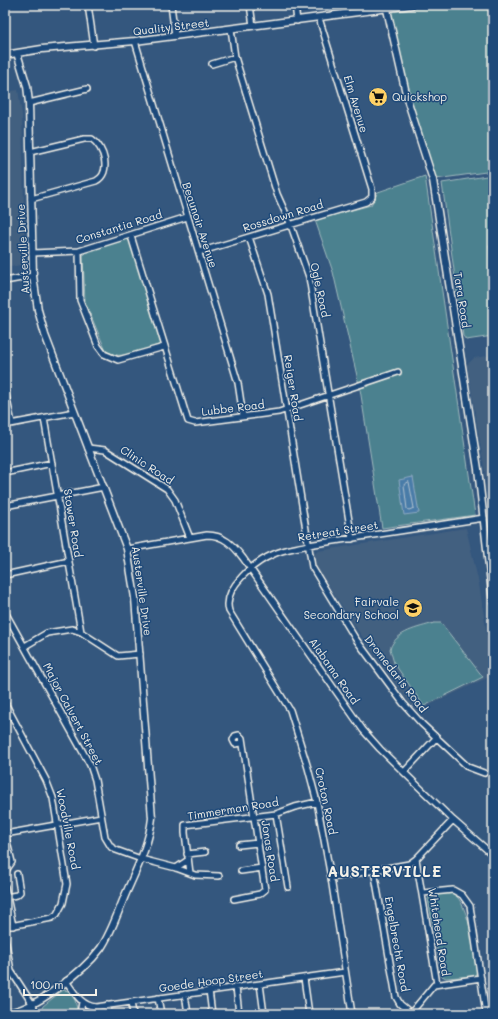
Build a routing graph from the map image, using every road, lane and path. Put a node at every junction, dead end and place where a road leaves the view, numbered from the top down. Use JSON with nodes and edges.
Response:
{"nodes":[{"id":1,"x":88,"y":5,"type":"edge"},
{"id":2,"x":171,"y":5,"type":"edge"},
{"id":3,"x":250,"y":5,"type":"edge"},
{"id":4,"x":295,"y":5,"type":"edge"},
{"id":5,"x":412,"y":5,"type":"edge"},
{"id":6,"x":387,"y":7,"type":"edge"},
{"id":7,"x":319,"y":18,"type":"junction"},
{"id":8,"x":298,"y":21,"type":"junction"},
{"id":9,"x":253,"y":26,"type":"junction"},
{"id":10,"x":230,"y":29,"type":"junction"},
{"id":11,"x":175,"y":36,"type":"junction"},
{"id":12,"x":135,"y":41,"type":"junction"},
{"id":13,"x":94,"y":46,"type":"junction"},
{"id":14,"x":17,"y":52,"type":"junction"},
{"id":15,"x":5,"y":55,"type":"edge"},
{"id":16,"x":235,"y":57,"type":"junction"},
{"id":17,"x":212,"y":64,"type":"dead end"},
{"id":18,"x":87,"y":88,"type":"dead end"},
{"id":19,"x":29,"y":103,"type":"junction"},
{"id":20,"x":30,"y":152,"type":"junction"},
{"id":21,"x":372,"y":197,"type":"joint"},
{"id":22,"x":31,"y":199,"type":"junction"},
{"id":23,"x":186,"y":217,"type":"junction"},
{"id":24,"x":290,"y":223,"type":"junction"},
{"id":25,"x":130,"y":236,"type":"junction"},
{"id":26,"x":249,"y":237,"type":"junction"},
{"id":27,"x":79,"y":251,"type":"junction"},
{"id":28,"x":198,"y":252,"type":"junction"},
{"id":29,"x":32,"y":253,"type":"junction"},
{"id":30,"x":33,"y":276,"type":"junction"},
{"id":31,"x":5,"y":281,"type":"edge"},
{"id":32,"x":164,"y":347,"type":"junction"},
{"id":33,"x":398,"y":372,"type":"dead end"},
{"id":34,"x":5,"y":392,"type":"edge"},
{"id":35,"x":328,"y":396,"type":"junction"},
{"id":36,"x":286,"y":410,"type":"junction"},
{"id":37,"x":74,"y":412,"type":"junction"},
{"id":38,"x":243,"y":416,"type":"junction"},
{"id":39,"x":44,"y":418,"type":"junction"},
{"id":40,"x":12,"y":423,"type":"junction"},
{"id":41,"x":5,"y":425,"type":"edge"},
{"id":42,"x":88,"y":448,"type":"junction"},
{"id":43,"x":52,"y":463,"type":"junction"},
{"id":44,"x":5,"y":473,"type":"edge"},
{"id":45,"x":104,"y":487,"type":"junction"},
{"id":46,"x":58,"y":496,"type":"junction"},
{"id":47,"x":5,"y":506,"type":"edge"},
{"id":48,"x":484,"y":518,"type":"junction"},
{"id":49,"x":190,"y":538,"type":"junction"},
{"id":50,"x":352,"y":539,"type":"junction"},
{"id":51,"x":308,"y":545,"type":"junction"},
{"id":52,"x":127,"y":549,"type":"junction"},
{"id":53,"x":69,"y":562,"type":"junction"},
{"id":54,"x":250,"y":568,"type":"junction"},
{"id":55,"x":5,"y":574,"type":"edge"},
{"id":56,"x":493,"y":602,"type":"edge"},
{"id":57,"x":228,"y":611,"type":"joint"},
{"id":58,"x":5,"y":612,"type":"edge"},
{"id":59,"x":81,"y":632,"type":"junction"},
{"id":60,"x":24,"y":646,"type":"junction"},
{"id":61,"x":140,"y":654,"type":"junction"},
{"id":62,"x":5,"y":703,"type":"edge"},
{"id":63,"x":437,"y":737,"type":"junction"},
{"id":64,"x":242,"y":743,"type":"dead end"},
{"id":65,"x":404,"y":772,"type":"junction"},
{"id":66,"x":484,"y":773,"type":"dead end"},
{"id":67,"x":317,"y":802,"type":"junction"},
{"id":68,"x":276,"y":814,"type":"junction"},
{"id":69,"x":254,"y":815,"type":"junction"},
{"id":70,"x":101,"y":817,"type":"junction"},
{"id":71,"x":453,"y":820,"type":"junction"},
{"id":72,"x":58,"y":824,"type":"junction"},
{"id":73,"x":258,"y":842,"type":"junction"},
{"id":74,"x":239,"y":845,"type":"dead end"},
{"id":75,"x":205,"y":852,"type":"dead end"},
{"id":76,"x":187,"y":854,"type":"junction"},
{"id":77,"x":493,"y":855,"type":"edge"},
{"id":78,"x":141,"y":859,"type":"junction"},
{"id":79,"x":188,"y":860,"type":"junction"},
{"id":80,"x":416,"y":860,"type":"junction"},
{"id":81,"x":176,"y":868,"type":"junction"},
{"id":82,"x":262,"y":868,"type":"junction"},
{"id":83,"x":374,"y":870,"type":"junction"},
{"id":84,"x":241,"y":871,"type":"dead end"},
{"id":85,"x":5,"y":872,"type":"edge"},
{"id":86,"x":190,"y":873,"type":"junction"},
{"id":87,"x":17,"y":874,"type":"dead end"},
{"id":88,"x":219,"y":876,"type":"dead end"},
{"id":89,"x":331,"y":878,"type":"junction"},
{"id":90,"x":5,"y":887,"type":"edge"},
{"id":91,"x":288,"y":887,"type":"dead end"},
{"id":92,"x":423,"y":893,"type":"junction"},
{"id":93,"x":6,"y":896,"type":"edge"},
{"id":94,"x":234,"y":899,"type":"dead end"},
{"id":95,"x":13,"y":926,"type":"junction"},
{"id":96,"x":5,"y":927,"type":"edge"},
{"id":97,"x":5,"y":938,"type":"edge"},
{"id":98,"x":346,"y":972,"type":"junction"},
{"id":99,"x":304,"y":978,"type":"junction"},
{"id":100,"x":481,"y":978,"type":"junction"},
{"id":101,"x":66,"y":981,"type":"junction"},
{"id":102,"x":260,"y":984,"type":"junction"},
{"id":103,"x":437,"y":984,"type":"junction"},
{"id":104,"x":236,"y":987,"type":"junction"},
{"id":105,"x":209,"y":990,"type":"junction"},
{"id":106,"x":185,"y":994,"type":"junction"},
{"id":107,"x":158,"y":998,"type":"junction"},
{"id":108,"x":82,"y":1002,"type":"junction"},
{"id":109,"x":131,"y":1002,"type":"junction"},
{"id":110,"x":32,"y":1005,"type":"junction"},
{"id":111,"x":107,"y":1005,"type":"junction"},
{"id":112,"x":5,"y":1014,"type":"edge"},
{"id":113,"x":36,"y":1014,"type":"edge"},
{"id":114,"x":80,"y":1014,"type":"edge"},
{"id":115,"x":109,"y":1014,"type":"edge"},
{"id":116,"x":133,"y":1014,"type":"edge"},
{"id":117,"x":161,"y":1014,"type":"edge"},
{"id":118,"x":188,"y":1014,"type":"edge"},
{"id":119,"x":212,"y":1014,"type":"edge"},
{"id":120,"x":239,"y":1014,"type":"edge"},
{"id":121,"x":264,"y":1014,"type":"edge"},
{"id":122,"x":309,"y":1014,"type":"edge"},
{"id":123,"x":352,"y":1014,"type":"edge"},
{"id":124,"x":411,"y":1014,"type":"edge"},
{"id":125,"x":486,"y":1014,"type":"edge"}],
"edges":[{"from":1,"to":13,"type":"street"},
{"from":2,"to":11,"type":"street"},
{"from":3,"to":9,"type":"street"},
{"from":4,"to":8,"type":"street"},
{"from":5,"to":6,"type":"street","name":"Quality Street"},
{"from":6,"to":7,"type":"street","name":"Quality Street"},
{"from":6,"to":48,"type":"street","name":"Tara Road"},
{"from":7,"to":8,"type":"street","name":"Quality Street"},
{"from":7,"to":21,"type":"street","name":"Elm Avenue"},
{"from":8,"to":9,"type":"street","name":"Quality Street"},
{"from":9,"to":10,"type":"street","name":"Quality Street"},
{"from":10,"to":11,"type":"street","name":"Quality Street"},
{"from":10,"to":16,"type":"street","name":"Ogle Road"},
{"from":11,"to":12,"type":"street","name":"Quality Street"},
{"from":12,"to":13,"type":"street","name":"Quality Street"},
{"from":12,"to":23,"type":"street","name":"Beaunoir Avenue"},
{"from":13,"to":14,"type":"street","name":"Quality Street"},
{"from":14,"to":15,"type":"street","name":"Quality Street"},
{"from":14,"to":19,"type":"street","name":"Austerville Drive"},
{"from":16,"to":17,"type":"street"},
{"from":16,"to":24,"type":"street","name":"Ogle Road"},
{"from":18,"to":19,"type":"street"},
{"from":19,"to":20,"type":"street","name":"Austerville Drive"},
{"from":20,"to":22,"type":"street","name":"Austerville Drive"},
{"from":20,"to":22,"type":"street"},
{"from":21,"to":24,"type":"street","name":"Rossdown Road"},
{"from":22,"to":29,"type":"street","name":"Austerville Drive"},
{"from":23,"to":25,"type":"street","name":"Constantia Road"},
{"from":23,"to":28,"type":"street","name":"Beaunoir Avenue"},
{"from":24,"to":26,"type":"street","name":"Rossdown Road"},
{"from":24,"to":35,"type":"street","name":"Ogle Road"},
{"from":25,"to":27,"type":"street","name":"Constantia Road"},
{"from":25,"to":32,"type":"street","name":"Lubbe Road"},
{"from":26,"to":28,"type":"street","name":"Rossdown Road"},
{"from":26,"to":36,"type":"street","name":"Reiger Road"},
{"from":27,"to":29,"type":"street","name":"Constantia Road"},
{"from":27,"to":32,"type":"street"},
{"from":28,"to":38,"type":"street","name":"Beaunoir Avenue"},
{"from":29,"to":30,"type":"street","name":"Austerville Drive"},
{"from":30,"to":31,"type":"street"},
{"from":30,"to":37,"type":"street","name":"Austerville Drive"},
{"from":32,"to":38,"type":"street","name":"Lubbe Road"},
{"from":33,"to":35,"type":"street","name":"Lubbe Road"},
{"from":34,"to":40,"type":"street"},
{"from":35,"to":36,"type":"street","name":"Lubbe Road"},
{"from":35,"to":50,"type":"street","name":"Ogle Road"},
{"from":36,"to":38,"type":"street","name":"Lubbe Road"},
{"from":36,"to":51,"type":"street","name":"Reiger Road"},
{"from":37,"to":39,"type":"street"},
{"from":37,"to":42,"type":"street","name":"Austerville Drive"},
{"from":39,"to":40,"type":"street"},
{"from":39,"to":43,"type":"street","name":"Stower Road"},
{"from":40,"to":41,"type":"street"},
{"from":42,"to":45,"type":"street","name":"Austerville Drive"},
{"from":42,"to":49,"type":"street","name":"Clinic Road"},
{"from":43,"to":44,"type":"street"},
{"from":43,"to":46,"type":"street","name":"Stower Road"},
{"from":45,"to":46,"type":"street"},
{"from":45,"to":52,"type":"street","name":"Austerville Drive"},
{"from":46,"to":47,"type":"street"},
{"from":46,"to":53,"type":"street","name":"Stower Road"},
{"from":48,"to":50,"type":"street","name":"Retreat Street"},
{"from":48,"to":56,"type":"street","name":"Tara Road"},
{"from":49,"to":52,"type":"street","name":"Alabama Road"},
{"from":49,"to":54,"type":"street","name":"Alabama Road"},
{"from":50,"to":51,"type":"street","name":"Retreat Street"},
{"from":51,"to":54,"type":"street","name":"Retreat Street"},
{"from":51,"to":63,"type":"street","name":"Dromedaris Road"},
{"from":52,"to":61,"type":"street","name":"Austerville Drive"},
{"from":53,"to":55,"type":"street"},
{"from":53,"to":59,"type":"street","name":"Stower Road"},
{"from":54,"to":57,"type":"street","name":"Retreat Street"},
{"from":54,"to":65,"type":"street","name":"Alabama Road"},
{"from":57,"to":67,"type":"street","name":"Croton Road"},
{"from":58,"to":60,"type":"street","name":"Major Calvert Street"},
{"from":59,"to":60,"type":"street"},
{"from":59,"to":61,"type":"street"},
{"from":60,"to":70,"type":"street","name":"Major Calvert Street"},
{"from":61,"to":78,"type":"street","name":"Austerville Drive"},
{"from":62,"to":72,"type":"street","name":"Woodville Road"},
{"from":63,"to":65,"type":"street"},
{"from":63,"to":66,"type":"street","name":"Dromedaris Road"},
{"from":64,"to":69,"type":"street","name":"Jonas Road"},
{"from":65,"to":71,"type":"street","name":"Alabama Road"},
{"from":67,"to":68,"type":"street","name":"Timmerman Road"},
{"from":67,"to":89,"type":"street","name":"Croton Road"},
{"from":68,"to":69,"type":"street","name":"Timmerman Road"},
{"from":68,"to":91,"type":"street"},
{"from":69,"to":73,"type":"street","name":"Jonas Road"},
{"from":69,"to":76,"type":"street","name":"Timmerman Road"},
{"from":70,"to":72,"type":"street"},
{"from":70,"to":78,"type":"street","name":"Major Calvert Street"},
{"from":71,"to":77,"type":"street","name":"Alabama Road"},
{"from":71,"to":80,"type":"street"},
{"from":72,"to":85,"type":"street"},
{"from":72,"to":95,"type":"street","name":"Woodville Road"},
{"from":73,"to":74,"type":"street"},
{"from":73,"to":82,"type":"street","name":"Jonas Road"},
{"from":75,"to":76,"type":"street"},
{"from":76,"to":79,"type":"street","name":"Timmerman Road"},
{"from":78,"to":81,"type":"street","name":"Major Calvert Street"},
{"from":78,"to":101,"type":"street","name":"Austerville Drive"},
{"from":79,"to":81,"type":"street"},
{"from":79,"to":86,"type":"street","name":"Timmerman Road"},
{"from":80,"to":83,"type":"street"},
{"from":80,"to":92,"type":"street","name":"Whitehead Road"},
{"from":81,"to":86,"type":"street","name":"Major Calvert Street"},
{"from":82,"to":84,"type":"street"},
{"from":82,"to":94,"type":"street","name":"Jonas Road"},
{"from":83,"to":89,"type":"street"},
{"from":83,"to":124,"type":"street","name":"Engelbrecht Road"},
{"from":86,"to":88,"type":"street","name":"Major Calvert Street"},
{"from":87,"to":93,"type":"street"},
{"from":89,"to":98,"type":"street","name":"Croton Road"},
{"from":90,"to":93,"type":"street"},
{"from":92,"to":100,"type":"street"},
{"from":92,"to":103,"type":"street","name":"Whitehead Road"},
{"from":93,"to":95,"type":"street"},
{"from":95,"to":96,"type":"street","name":"Woodville Road"},
{"from":97,"to":110,"type":"street"},
{"from":98,"to":99,"type":"street","name":"Goede Hoop Street"},
{"from":98,"to":123,"type":"street","name":"Croton Road"},
{"from":99,"to":102,"type":"street","name":"Goede Hoop Street"},
{"from":99,"to":122,"type":"street"},
{"from":100,"to":103,"type":"street"},
{"from":100,"to":125,"type":"street"},
{"from":101,"to":108,"type":"street"},
{"from":101,"to":110,"type":"street","name":"Austerville Drive"},
{"from":102,"to":104,"type":"street","name":"Goede Hoop Street"},
{"from":102,"to":121,"type":"street"},
{"from":103,"to":124,"type":"street"},
{"from":104,"to":105,"type":"street","name":"Goede Hoop Street"},
{"from":104,"to":120,"type":"street"},
{"from":105,"to":106,"type":"street","name":"Goede Hoop Street"},
{"from":105,"to":119,"type":"street"},
{"from":106,"to":107,"type":"street","name":"Goede Hoop Street"},
{"from":106,"to":118,"type":"street"},
{"from":107,"to":109,"type":"street","name":"Goede Hoop Street"},
{"from":107,"to":117,"type":"street"},
{"from":108,"to":111,"type":"street","name":"Goede Hoop Street"},
{"from":108,"to":114,"type":"street"},
{"from":109,"to":111,"type":"street","name":"Goede Hoop Street"},
{"from":109,"to":116,"type":"street"},
{"from":110,"to":112,"type":"street","name":"Austerville Drive"},
{"from":110,"to":113,"type":"street"},
{"from":111,"to":115,"type":"street"}]}
